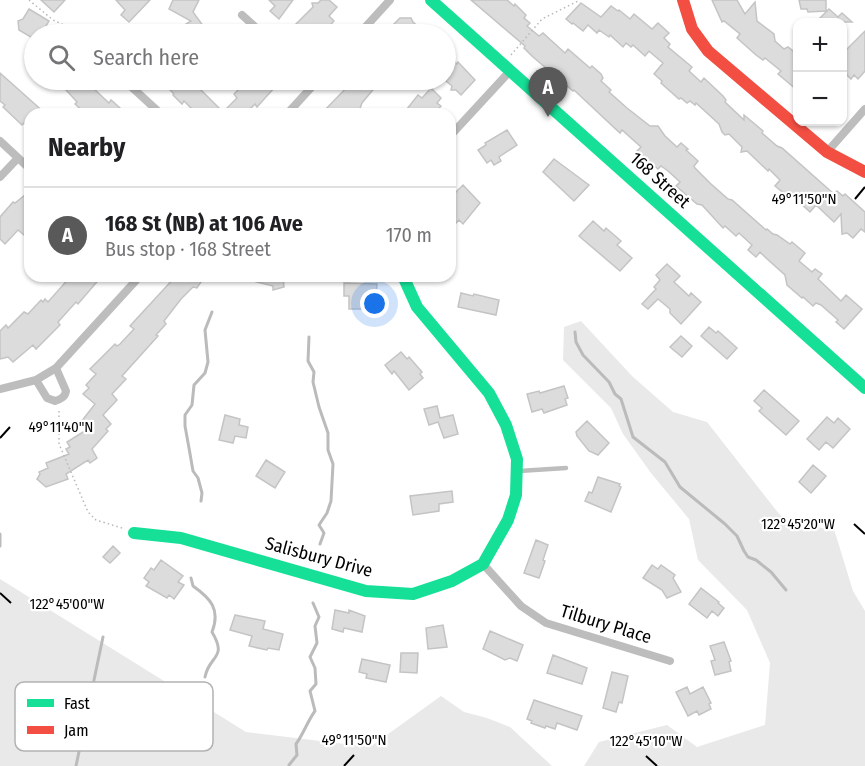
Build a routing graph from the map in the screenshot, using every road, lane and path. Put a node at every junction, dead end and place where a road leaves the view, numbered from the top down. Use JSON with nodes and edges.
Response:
{"nodes":[{"id":1,"x":29,"y":0,"type":"edge"},
{"id":2,"x":390,"y":0,"type":"edge"},
{"id":3,"x":431,"y":0,"type":"edge"},
{"id":4,"x":580,"y":0,"type":"edge"},
{"id":5,"x":683,"y":0,"type":"edge"},
{"id":6,"x":242,"y":15,"type":"dead end"},
{"id":7,"x":62,"y":24,"type":"edge"},
{"id":8,"x":252,"y":24,"type":"edge"},
{"id":9,"x":368,"y":24,"type":"edge"},
{"id":10,"x":510,"y":56,"type":"dead end"},
{"id":11,"x":510,"y":71,"type":"junction"},
{"id":12,"x":135,"y":90,"type":"edge"},
{"id":13,"x":307,"y":90,"type":"edge"},
{"id":14,"x":154,"y":108,"type":"edge"},
{"id":15,"x":292,"y":108,"type":"edge"},
{"id":16,"x":865,"y":109,"type":"edge"},
{"id":17,"x":456,"y":130,"type":"edge"},
{"id":18,"x":0,"y":141,"type":"edge"},
{"id":19,"x":827,"y":152,"type":"junction"},
{"id":20,"x":18,"y":158,"type":"junction"},
{"id":21,"x":24,"y":164,"type":"edge"},
{"id":22,"x":865,"y":172,"type":"edge"},
{"id":23,"x":0,"y":177,"type":"edge"},
{"id":24,"x":135,"y":282,"type":"edge"},
{"id":25,"x":406,"y":282,"type":"edge"},
{"id":26,"x":57,"y":368,"type":"junction"},
{"id":27,"x":36,"y":380,"type":"junction"},
{"id":28,"x":865,"y":388,"type":"edge"},
{"id":29,"x":0,"y":389,"type":"edge"},
{"id":30,"x":59,"y":406,"type":"dead end"},
{"id":31,"x":566,"y":468,"type":"dead end"},
{"id":32,"x":516,"y":472,"type":"junction"},
{"id":33,"x":134,"y":533,"type":"joint"},
{"id":34,"x":483,"y":564,"type":"junction"},
{"id":35,"x":670,"y":661,"type":"dead end"}],
"edges":[{"from":1,"to":7,"type":"path"},
{"from":2,"to":9,"type":"street"},
{"from":3,"to":11,"type":"street","name":"168 Street"},
{"from":4,"to":10,"type":"path"},
{"from":5,"to":19,"type":"street"},
{"from":6,"to":8,"type":"street"},
{"from":11,"to":17,"type":"street"},
{"from":11,"to":28,"type":"street","name":"168 Street"},
{"from":12,"to":14,"type":"street"},
{"from":13,"to":15,"type":"street"},
{"from":16,"to":19,"type":"street"},
{"from":18,"to":20,"type":"street"},
{"from":19,"to":22,"type":"street"},
{"from":20,"to":21,"type":"street"},
{"from":20,"to":23,"type":"street"},
{"from":24,"to":26,"type":"street"},
{"from":25,"to":32,"type":"street"},
{"from":26,"to":27,"type":"street"},
{"from":26,"to":27,"type":"street"},
{"from":27,"to":29,"type":"street"},
{"from":30,"to":33,"type":"path"},
{"from":31,"to":32,"type":"lane"},
{"from":32,"to":34,"type":"street"},
{"from":33,"to":34,"type":"street","name":"Salisbury Drive"},
{"from":34,"to":35,"type":"street","name":"Tilbury Place"}]}
